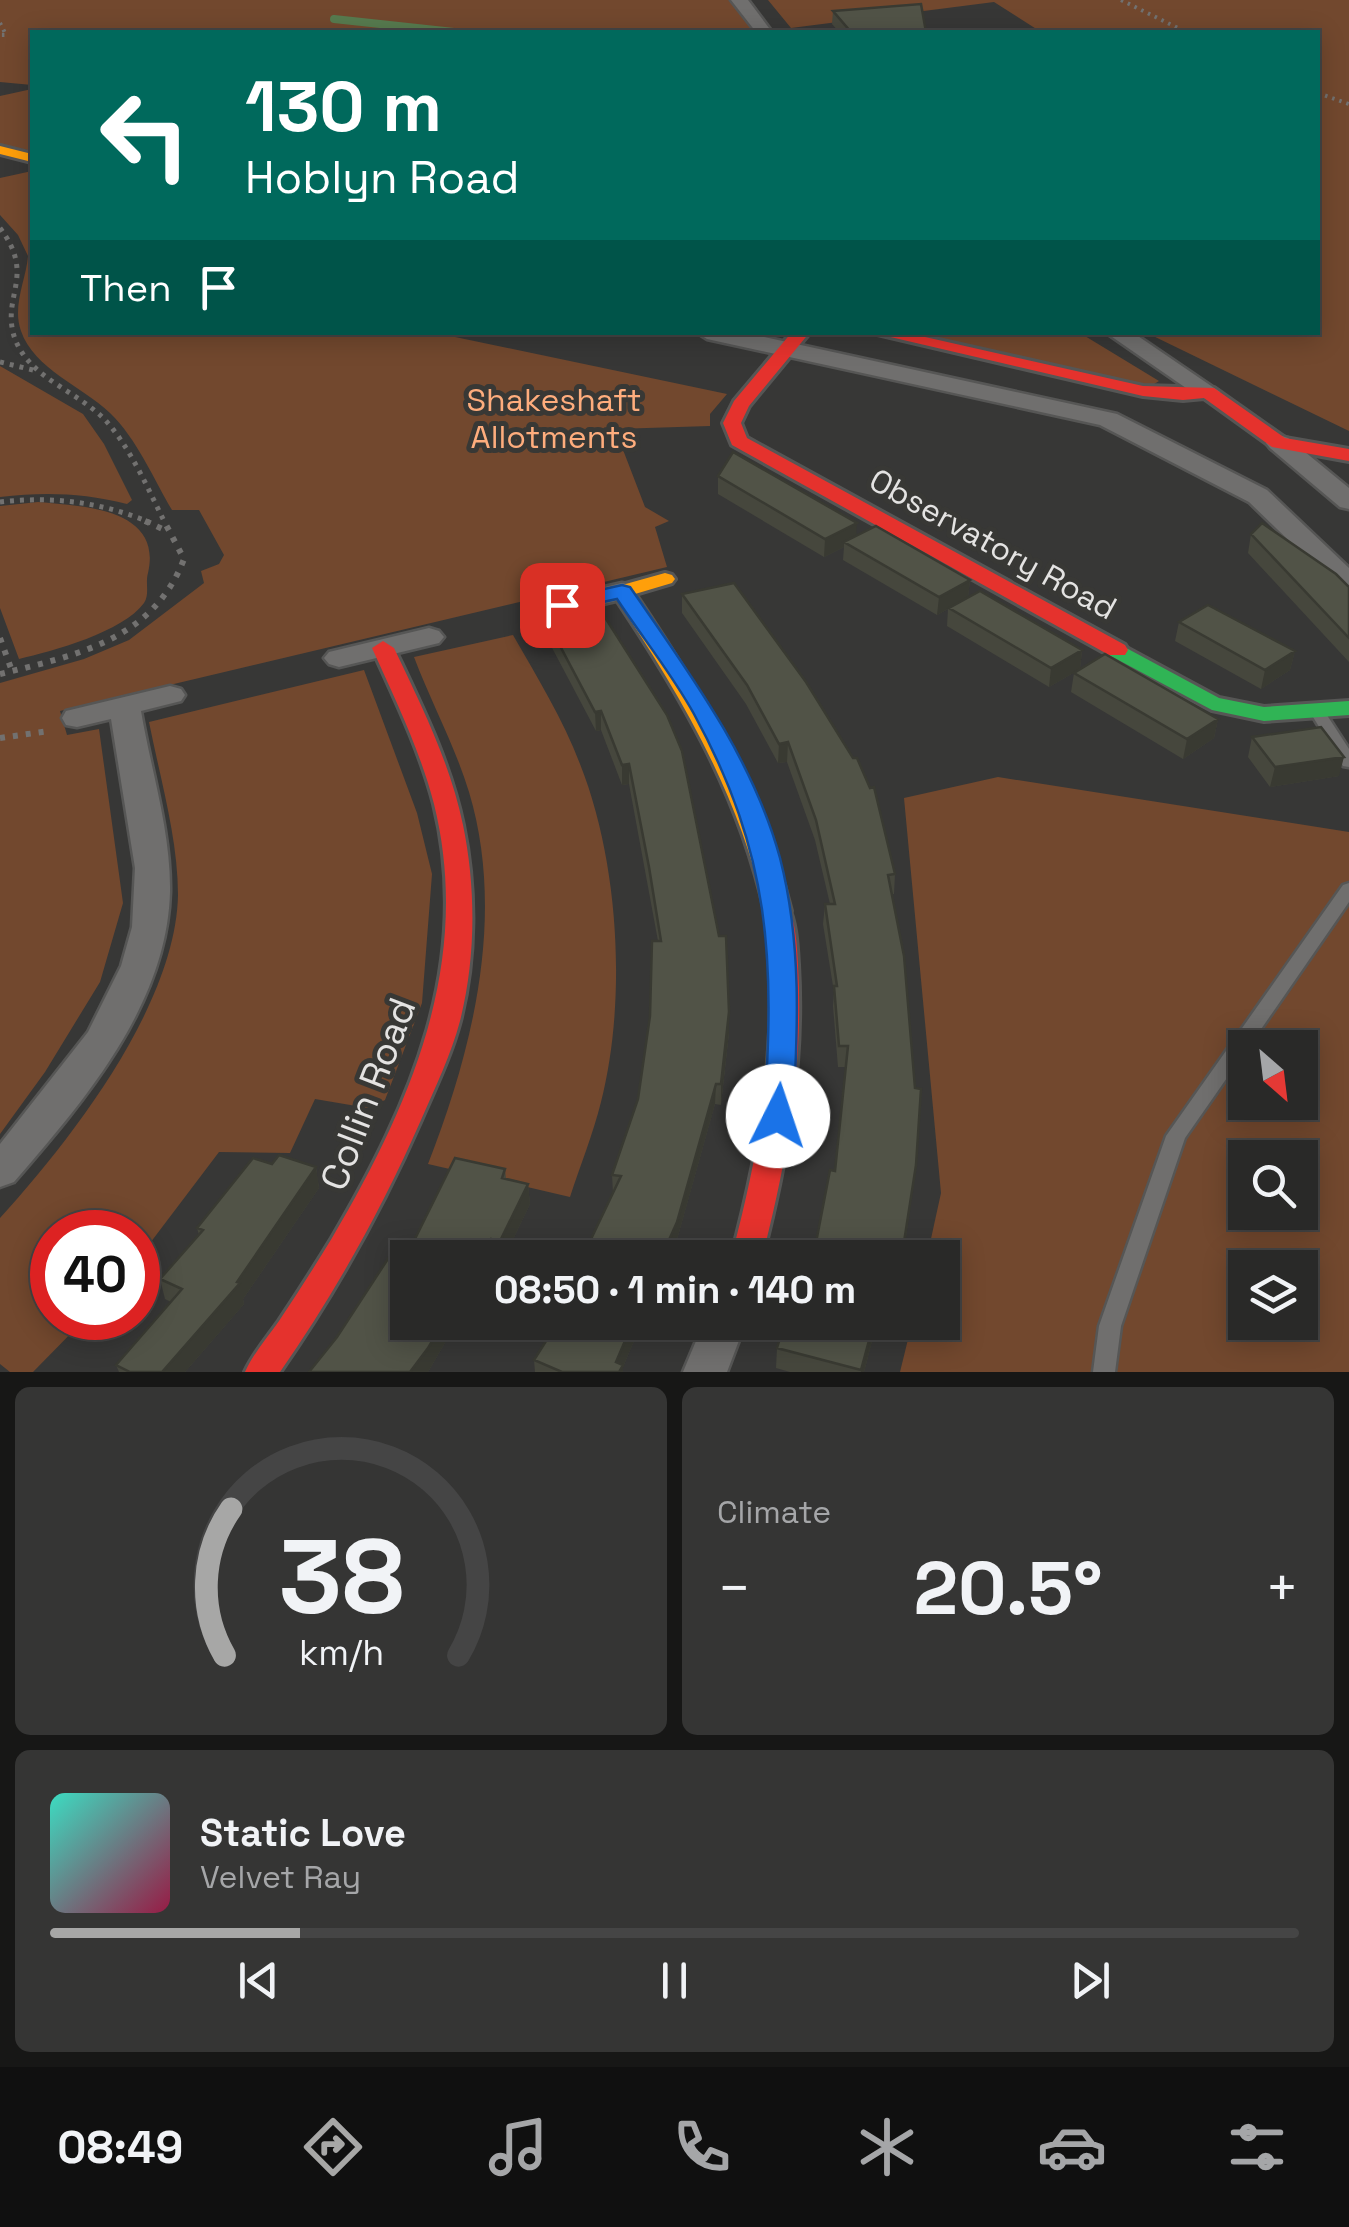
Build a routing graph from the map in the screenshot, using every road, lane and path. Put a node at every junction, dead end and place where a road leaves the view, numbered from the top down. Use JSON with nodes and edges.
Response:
{"nodes":[{"id":1,"x":740,"y":0,"type":"edge"},
{"id":2,"x":1121,"y":0,"type":"edge"},
{"id":3,"x":0,"y":22,"type":"edge"},
{"id":4,"x":762,"y":30,"type":"edge"},
{"id":5,"x":1182,"y":30,"type":"edge"},
{"id":6,"x":0,"y":36,"type":"edge"},
{"id":7,"x":1320,"y":94,"type":"edge"},
{"id":8,"x":1349,"y":104,"type":"edge"},
{"id":9,"x":0,"y":150,"type":"edge"},
{"id":10,"x":30,"y":158,"type":"edge"},
{"id":11,"x":0,"y":228,"type":"edge"},
{"id":12,"x":740,"y":335,"type":"edge"},
{"id":13,"x":891,"y":335,"type":"edge"},
{"id":14,"x":1121,"y":335,"type":"edge"},
{"id":15,"x":794,"y":340,"type":"edge"},
{"id":16,"x":0,"y":362,"type":"edge"},
{"id":17,"x":35,"y":371,"type":"junction"},
{"id":18,"x":1208,"y":392,"type":"junction"},
{"id":19,"x":1279,"y":443,"type":"junction"},
{"id":20,"x":1349,"y":455,"type":"edge"},
{"id":21,"x":1349,"y":501,"type":"edge"},
{"id":22,"x":0,"y":502,"type":"edge"},
{"id":23,"x":167,"y":531,"type":"junction"},
{"id":24,"x":665,"y":579,"type":"dead end"},
{"id":25,"x":1349,"y":583,"type":"edge"},
{"id":26,"x":622,"y":591,"type":"junction"},
{"id":27,"x":562,"y":605,"type":"dead end"},
{"id":28,"x":429,"y":637,"type":"dead end"},
{"id":29,"x":0,"y":638,"type":"edge"},
{"id":30,"x":383,"y":648,"type":"junction"},
{"id":31,"x":340,"y":658,"type":"dead end"},
{"id":32,"x":12,"y":671,"type":"junction"},
{"id":33,"x":0,"y":674,"type":"edge"},
{"id":34,"x":170,"y":694,"type":"dead end"},
{"id":35,"x":125,"y":708,"type":"junction"},
{"id":36,"x":1349,"y":708,"type":"edge"},
{"id":37,"x":1318,"y":712,"type":"junction"},
{"id":38,"x":77,"y":718,"type":"joint"},
{"id":39,"x":0,"y":738,"type":"edge"},
{"id":40,"x":1349,"y":762,"type":"edge"},
{"id":41,"x":1349,"y":889,"type":"edge"},
{"id":42,"x":0,"y":1171,"type":"edge"},
{"id":43,"x":751,"y":1240,"type":"edge"},
{"id":44,"x":718,"y":1340,"type":"edge"},
{"id":45,"x":261,"y":1372,"type":"edge"},
{"id":46,"x":705,"y":1372,"type":"edge"},
{"id":47,"x":1104,"y":1372,"type":"edge"}],
"edges":[{"from":1,"to":4,"type":"street"},
{"from":2,"to":5,"type":"path"},
{"from":3,"to":6,"type":"path"},
{"from":7,"to":8,"type":"path"},
{"from":9,"to":10,"type":"street"},
{"from":11,"to":17,"type":"path"},
{"from":12,"to":15,"type":"street"},
{"from":13,"to":18,"type":"street"},
{"from":14,"to":18,"type":"street"},
{"from":15,"to":25,"type":"street"},
{"from":15,"to":37,"type":"street","name":"Observatory Road"},
{"from":16,"to":17,"type":"path"},
{"from":17,"to":23,"type":"path"},
{"from":18,"to":19,"type":"street"},
{"from":19,"to":20,"type":"street"},
{"from":19,"to":21,"type":"street"},
{"from":22,"to":23,"type":"path"},
{"from":23,"to":32,"type":"path"},
{"from":24,"to":26,"type":"street"},
{"from":26,"to":27,"type":"street"},
{"from":26,"to":43,"type":"street"},
{"from":28,"to":30,"type":"street"},
{"from":29,"to":32,"type":"path"},
{"from":30,"to":31,"type":"street"},
{"from":30,"to":45,"type":"street","name":"Collin Road"},
{"from":32,"to":33,"type":"path"},
{"from":34,"to":35,"type":"street"},
{"from":35,"to":38,"type":"street"},
{"from":35,"to":42,"type":"street"},
{"from":36,"to":37,"type":"street","name":"Observatory Road"},
{"from":37,"to":40,"type":"lane"},
{"from":38,"to":39,"type":"path"},
{"from":41,"to":47,"type":"lane"},
{"from":44,"to":46,"type":"street"}]}
